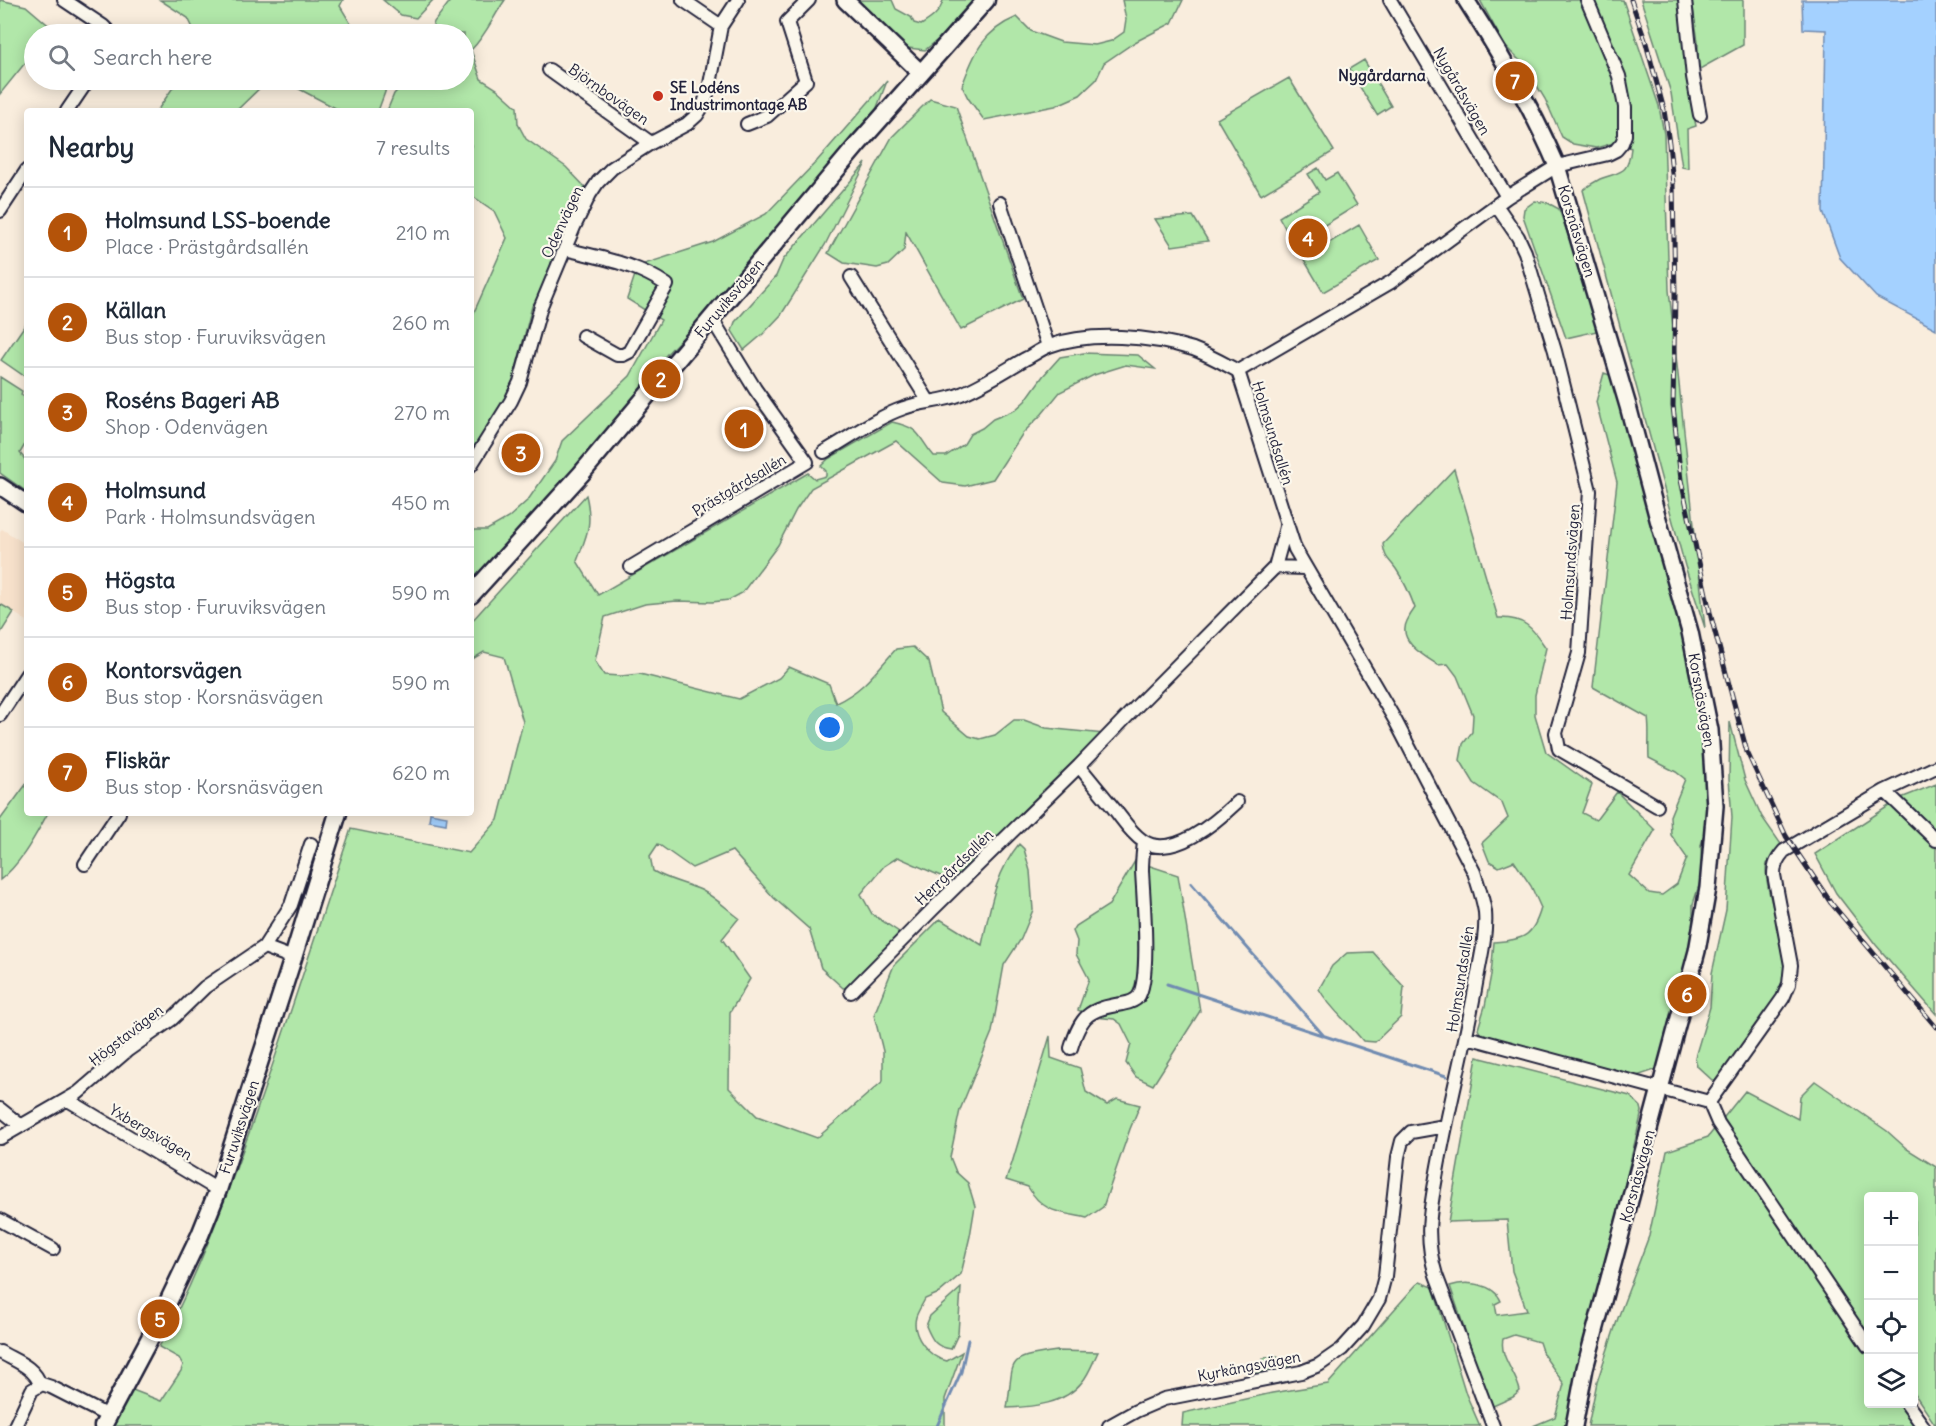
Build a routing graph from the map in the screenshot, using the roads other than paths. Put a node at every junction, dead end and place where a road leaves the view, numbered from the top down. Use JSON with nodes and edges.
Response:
{"nodes":[{"id":1,"x":64,"y":0,"type":"edge"},
{"id":2,"x":683,"y":0,"type":"edge"},
{"id":3,"x":738,"y":0,"type":"edge"},
{"id":4,"x":808,"y":0,"type":"edge"},
{"id":5,"x":845,"y":0,"type":"edge"},
{"id":6,"x":986,"y":0,"type":"edge"},
{"id":7,"x":1390,"y":0,"type":"edge"},
{"id":8,"x":1466,"y":0,"type":"edge"},
{"id":9,"x":1587,"y":0,"type":"edge"},
{"id":10,"x":1685,"y":0,"type":"edge"},
{"id":11,"x":100,"y":24,"type":"edge"},
{"id":12,"x":721,"y":26,"type":"junction"},
{"id":13,"x":549,"y":70,"type":"dead end"},
{"id":14,"x":921,"y":73,"type":"junction"},
{"id":15,"x":81,"y":90,"type":"edge"},
{"id":16,"x":69,"y":108,"type":"edge"},
{"id":17,"x":1700,"y":115,"type":"dead end"},
{"id":18,"x":747,"y":124,"type":"dead end"},
{"id":19,"x":651,"y":142,"type":"junction"},
{"id":20,"x":1557,"y":166,"type":"junction"},
{"id":21,"x":24,"y":175,"type":"edge"},
{"id":22,"x":1507,"y":197,"type":"junction"},
{"id":23,"x":1000,"y":203,"type":"dead end"},
{"id":24,"x":1496,"y":205,"type":"junction"},
{"id":25,"x":0,"y":211,"type":"edge"},
{"id":26,"x":565,"y":249,"type":"junction"},
{"id":27,"x":851,"y":277,"type":"dead end"},
{"id":28,"x":712,"y":319,"type":"junction"},
{"id":29,"x":583,"y":336,"type":"dead end"},
{"id":30,"x":1048,"y":346,"type":"junction"},
{"id":31,"x":1238,"y":371,"type":"junction"},
{"id":32,"x":929,"y":402,"type":"junction"},
{"id":33,"x":824,"y":452,"type":"dead end"},
{"id":34,"x":474,"y":460,"type":"edge"},
{"id":35,"x":0,"y":486,"type":"edge"},
{"id":36,"x":24,"y":502,"type":"edge"},
{"id":37,"x":1286,"y":527,"type":"junction"},
{"id":38,"x":631,"y":567,"type":"dead end"},
{"id":39,"x":1275,"y":567,"type":"junction"},
{"id":40,"x":1304,"y":568,"type":"junction"},
{"id":41,"x":474,"y":592,"type":"edge"},
{"id":42,"x":24,"y":679,"type":"edge"},
{"id":43,"x":0,"y":715,"type":"edge"},
{"id":44,"x":1079,"y":766,"type":"junction"},
{"id":45,"x":1936,"y":767,"type":"edge"},
{"id":46,"x":1885,"y":791,"type":"junction"},
{"id":47,"x":1237,"y":802,"type":"dead end"},
{"id":48,"x":1657,"y":806,"type":"dead end"},
{"id":49,"x":117,"y":816,"type":"edge"},
{"id":50,"x":337,"y":816,"type":"edge"},
{"id":51,"x":1936,"y":840,"type":"edge"},
{"id":52,"x":1144,"y":842,"type":"junction"},
{"id":53,"x":311,"y":844,"type":"dead end"},
{"id":54,"x":85,"y":864,"type":"dead end"},
{"id":55,"x":264,"y":947,"type":"junction"},
{"id":56,"x":293,"y":958,"type":"junction"},
{"id":57,"x":851,"y":992,"type":"dead end"},
{"id":58,"x":1467,"y":1037,"type":"junction"},
{"id":59,"x":1071,"y":1048,"type":"dead end"},
{"id":60,"x":1660,"y":1088,"type":"junction"},
{"id":61,"x":68,"y":1100,"type":"junction"},
{"id":62,"x":1709,"y":1102,"type":"junction"},
{"id":63,"x":0,"y":1109,"type":"edge"},
{"id":64,"x":20,"y":1125,"type":"junction"},
{"id":65,"x":1444,"y":1126,"type":"junction"},
{"id":66,"x":0,"y":1138,"type":"edge"},
{"id":67,"x":218,"y":1190,"type":"junction"},
{"id":68,"x":0,"y":1220,"type":"edge"},
{"id":69,"x":53,"y":1249,"type":"dead end"},
{"id":70,"x":1864,"y":1339,"type":"edge"},
{"id":71,"x":0,"y":1352,"type":"edge"},
{"id":72,"x":40,"y":1385,"type":"junction"},
{"id":73,"x":1911,"y":1408,"type":"edge"},
{"id":74,"x":105,"y":1421,"type":"edge"},
{"id":75,"x":15,"y":1426,"type":"edge"},
{"id":76,"x":1109,"y":1426,"type":"edge"},
{"id":77,"x":1493,"y":1426,"type":"edge"},
{"id":78,"x":1574,"y":1426,"type":"edge"},
{"id":79,"x":1923,"y":1426,"type":"edge"}],
"edges":[{"from":1,"to":11,"type":"street"},
{"from":2,"to":12,"type":"street"},
{"from":3,"to":12,"type":"street","name":"Odenvägen"},
{"from":4,"to":18,"type":"street"},
{"from":5,"to":14,"type":"street"},
{"from":6,"to":14,"type":"main road","name":"Furuviksvägen"},
{"from":7,"to":22,"type":"street","name":"Nygårdsvägen"},
{"from":8,"to":20,"type":"street","name":"Korsnäsvägen"},
{"from":9,"to":20,"type":"street"},
{"from":10,"to":17,"type":"street"},
{"from":12,"to":19,"type":"street","name":"Odenvägen"},
{"from":13,"to":19,"type":"street","name":"Björnbovägen"},
{"from":14,"to":28,"type":"main road","name":"Furuviksvägen"},
{"from":15,"to":16,"type":"street"},
{"from":19,"to":26,"type":"street","name":"Odenvägen"},
{"from":20,"to":22,"type":"street"},
{"from":20,"to":60,"type":"street","name":"Korsnäsvägen"},
{"from":21,"to":25,"type":"street"},
{"from":22,"to":24,"type":"street"},
{"from":23,"to":30,"type":"street"},
{"from":24,"to":31,"type":"street"},
{"from":24,"to":48,"type":"street","name":"Holmsundsvägen"},
{"from":26,"to":29,"type":"street"},
{"from":26,"to":34,"type":"street","name":"Odenvägen"},
{"from":27,"to":32,"type":"street"},
{"from":28,"to":38,"type":"street","name":"Prästgårdsallén"},
{"from":28,"to":41,"type":"main road","name":"Furuviksvägen"},
{"from":30,"to":31,"type":"street","name":"Holmsundsallén"},
{"from":30,"to":32,"type":"street"},
{"from":31,"to":37,"type":"street","name":"Holmsundsallén"},
{"from":32,"to":33,"type":"street"},
{"from":35,"to":36,"type":"street"},
{"from":37,"to":39,"type":"street"},
{"from":37,"to":40,"type":"street","name":"Holmsundsallén"},
{"from":39,"to":40,"type":"street"},
{"from":39,"to":44,"type":"street","name":"Herrgårdsallén"},
{"from":40,"to":58,"type":"street","name":"Holmsundsallén"},
{"from":42,"to":43,"type":"street"},
{"from":44,"to":52,"type":"street"},
{"from":44,"to":57,"type":"street","name":"Herrgårdsallén"},
{"from":45,"to":46,"type":"street"},
{"from":46,"to":51,"type":"street"},
{"from":46,"to":62,"type":"street"},
{"from":47,"to":52,"type":"street"},
{"from":49,"to":54,"type":"street"},
{"from":50,"to":56,"type":"main road","name":"Furuviksvägen"},
{"from":52,"to":59,"type":"street"},
{"from":53,"to":55,"type":"street","name":"Högstavägen"},
{"from":55,"to":56,"type":"street"},
{"from":55,"to":61,"type":"street","name":"Högstavägen"},
{"from":56,"to":67,"type":"main road","name":"Furuviksvägen"},
{"from":58,"to":60,"type":"street"},
{"from":58,"to":65,"type":"street","name":"Holmsundsallén"},
{"from":60,"to":62,"type":"street"},
{"from":60,"to":78,"type":"street","name":"Korsnäsvägen"},
{"from":61,"to":64,"type":"street","name":"Högstavägen"},
{"from":61,"to":67,"type":"street","name":"Yxbergsvägen"},
{"from":62,"to":70,"type":"street"},
{"from":63,"to":64,"type":"street"},
{"from":64,"to":66,"type":"street","name":"Högstavägen"},
{"from":65,"to":76,"type":"street","name":"Kyrkängsvägen"},
{"from":65,"to":77,"type":"street","name":"Holmsundsallén"},
{"from":67,"to":74,"type":"main road","name":"Furuviksvägen"},
{"from":68,"to":69,"type":"street"},
{"from":71,"to":72,"type":"street"},
{"from":72,"to":74,"type":"street"},
{"from":72,"to":75,"type":"street"},
{"from":73,"to":79,"type":"street"}]}
